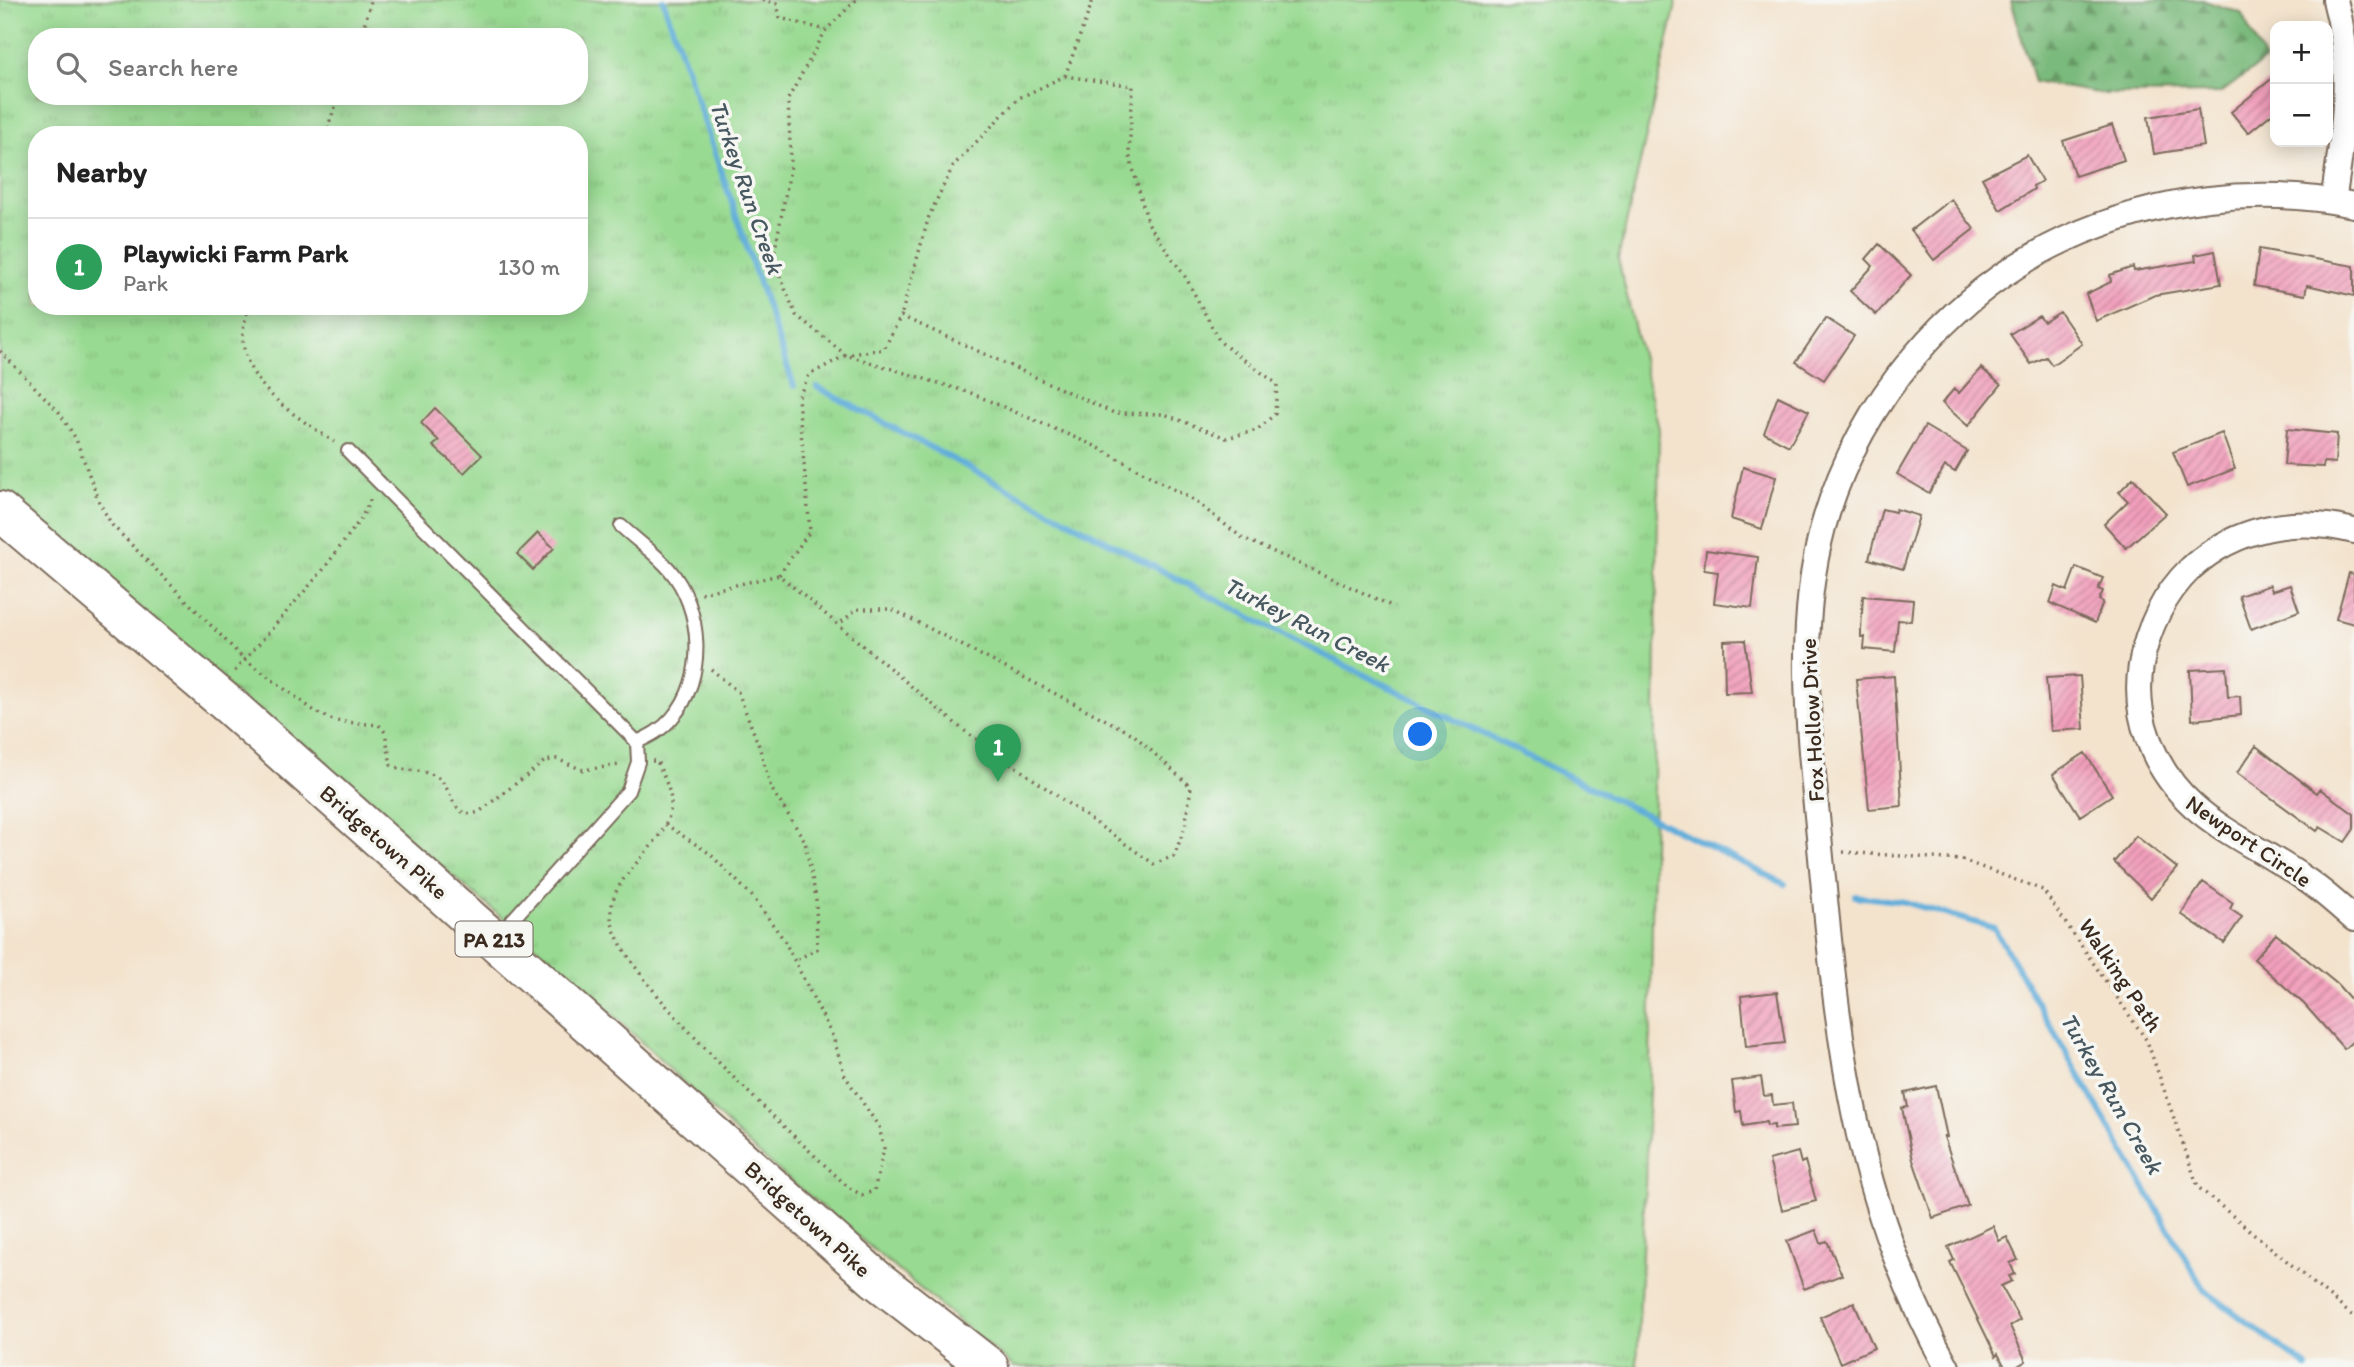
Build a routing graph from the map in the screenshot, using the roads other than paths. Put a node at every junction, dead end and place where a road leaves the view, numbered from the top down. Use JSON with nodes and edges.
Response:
{"nodes":[{"id":1,"x":2335,"y":0,"type":"edge"},
{"id":2,"x":2343,"y":203,"type":"edge"},
{"id":3,"x":348,"y":451,"type":"road end"},
{"id":4,"x":0,"y":510,"type":"edge"},
{"id":5,"x":621,"y":526,"type":"dead end"},
{"id":6,"x":2354,"y":531,"type":"edge"},
{"id":7,"x":636,"y":742,"type":"junction"},
{"id":8,"x":2354,"y":919,"type":"edge"},
{"id":9,"x":494,"y":939,"type":"junction"},
{"id":10,"x":989,"y":1367,"type":"edge"},
{"id":11,"x":1947,"y":1367,"type":"edge"}],
"edges":[{"from":1,"to":2,"type":"street"},
{"from":2,"to":11,"type":"street","name":"Fox Hollow Drive"},
{"from":3,"to":7,"type":"lane"},
{"from":4,"to":9,"type":"main road","name":"Bridgetown Pike","number":"PA 213"},
{"from":5,"to":7,"type":"lane"},
{"from":6,"to":8,"type":"street","name":"Newport Circle"},
{"from":7,"to":9,"type":"lane"},
{"from":9,"to":10,"type":"main road","name":"Bridgetown Pike","number":"PA 213"}]}
